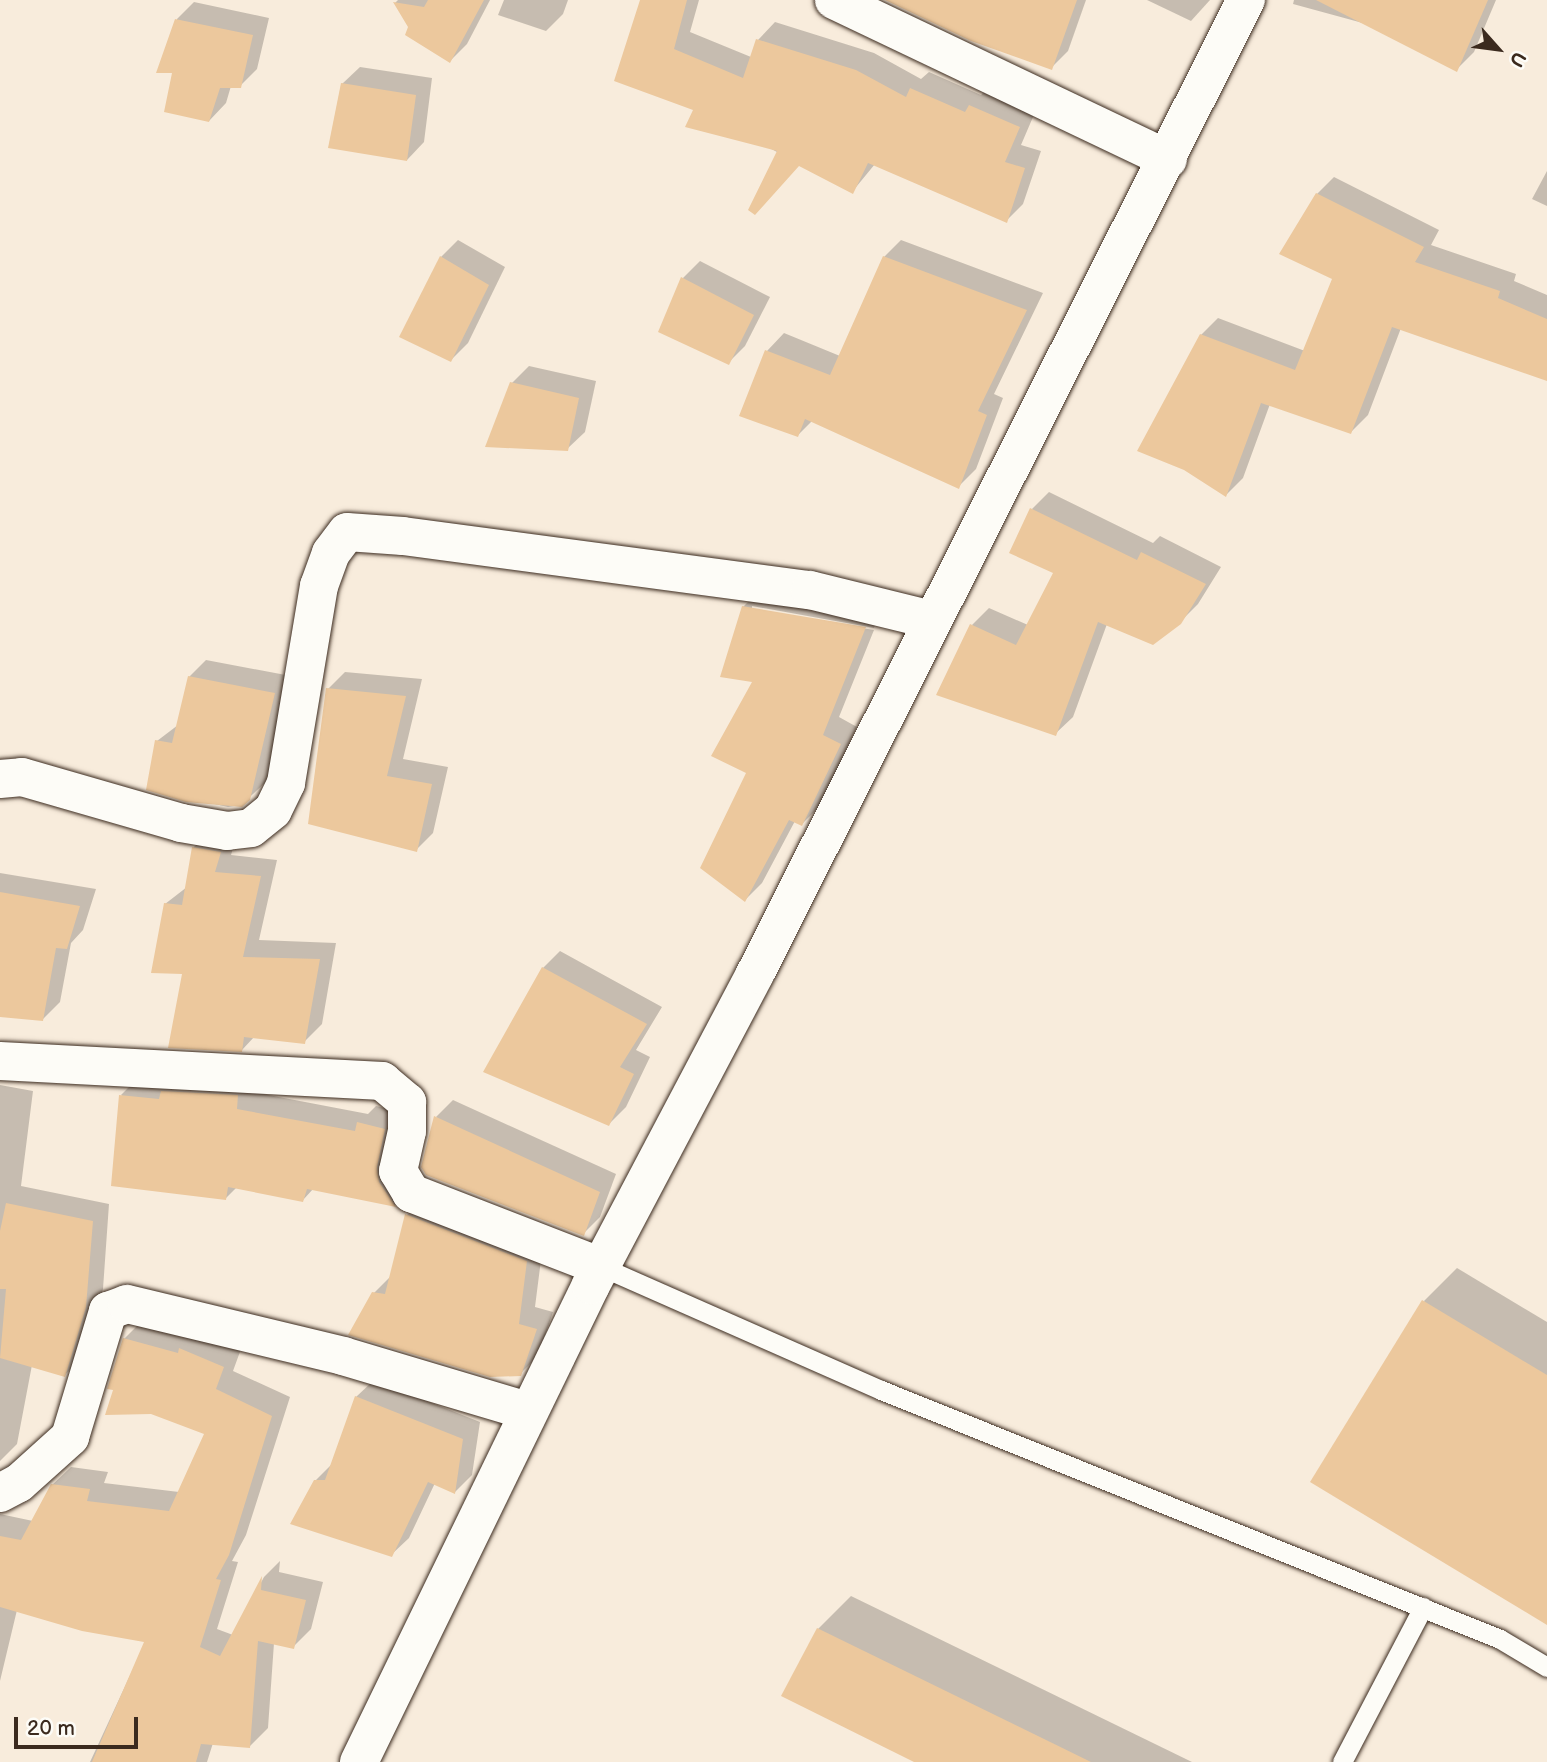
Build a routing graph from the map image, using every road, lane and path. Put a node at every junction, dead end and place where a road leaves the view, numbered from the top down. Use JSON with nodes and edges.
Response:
{"nodes":[{"id":1,"x":1246,"y":0,"type":"edge"},
{"id":2,"x":851,"y":4,"type":"edge"},
{"id":3,"x":1168,"y":159,"type":"junction"},
{"id":4,"x":932,"y":620,"type":"junction"},
{"id":5,"x":0,"y":779,"type":"edge"},
{"id":6,"x":0,"y":1061,"type":"edge"},
{"id":7,"x":602,"y":1267,"type":"junction"},
{"id":8,"x":528,"y":1411,"type":"junction"},
{"id":9,"x":0,"y":1493,"type":"edge"},
{"id":10,"x":1423,"y":1607,"type":"junction"},
{"id":11,"x":1547,"y":1667,"type":"edge"},
{"id":12,"x":359,"y":1762,"type":"edge"},
{"id":13,"x":1342,"y":1762,"type":"edge"}],
"edges":[{"from":1,"to":3,"type":"street"},
{"from":2,"to":3,"type":"street"},
{"from":3,"to":4,"type":"street"},
{"from":4,"to":5,"type":"street"},
{"from":4,"to":7,"type":"street"},
{"from":6,"to":7,"type":"street"},
{"from":7,"to":8,"type":"street"},
{"from":7,"to":10,"type":"lane"},
{"from":8,"to":9,"type":"street"},
{"from":8,"to":12,"type":"street"},
{"from":10,"to":11,"type":"lane"},
{"from":10,"to":13,"type":"lane"}]}
